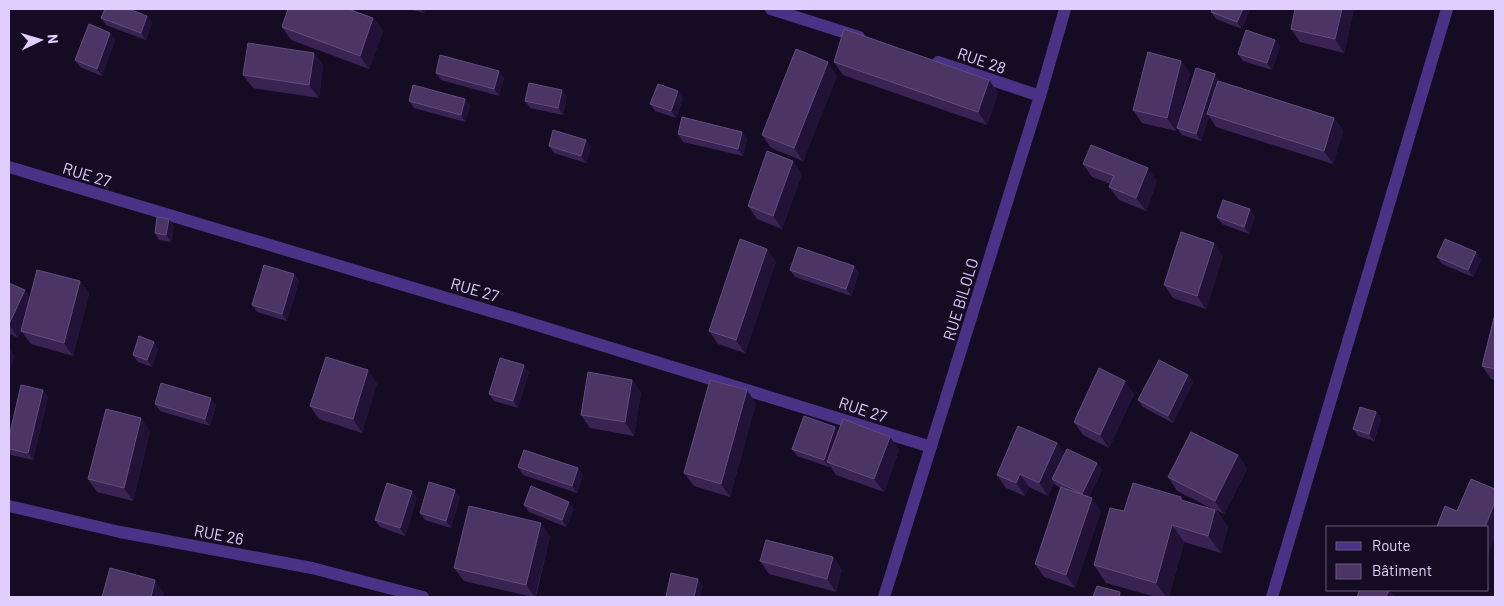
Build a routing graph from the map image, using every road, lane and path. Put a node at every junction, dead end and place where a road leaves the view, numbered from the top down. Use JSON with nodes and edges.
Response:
{"nodes":[{"id":1,"x":771,"y":9,"type":"edge"},
{"id":2,"x":1065,"y":9,"type":"edge"},
{"id":3,"x":1447,"y":9,"type":"edge"},
{"id":4,"x":870,"y":40,"type":"edge"},
{"id":5,"x":925,"y":58,"type":"edge"},
{"id":6,"x":1040,"y":96,"type":"junction"},
{"id":7,"x":9,"y":167,"type":"edge"},
{"id":8,"x":931,"y":447,"type":"junction"},
{"id":9,"x":9,"y":506,"type":"edge"},
{"id":10,"x":423,"y":597,"type":"edge"},
{"id":11,"x":884,"y":597,"type":"edge"},
{"id":12,"x":1272,"y":597,"type":"edge"}],
"edges":[{"from":1,"to":4,"type":"street"},
{"from":2,"to":6,"type":"street","name":"RUE BILOLO"},
{"from":3,"to":12,"type":"street"},
{"from":5,"to":6,"type":"street","name":"RUE 28"},
{"from":6,"to":8,"type":"street","name":"RUE BILOLO"},
{"from":7,"to":8,"type":"street","name":"RUE 27"},
{"from":8,"to":11,"type":"street","name":"RUE BILOLO"},
{"from":9,"to":10,"type":"street","name":"RUE 26"}]}
